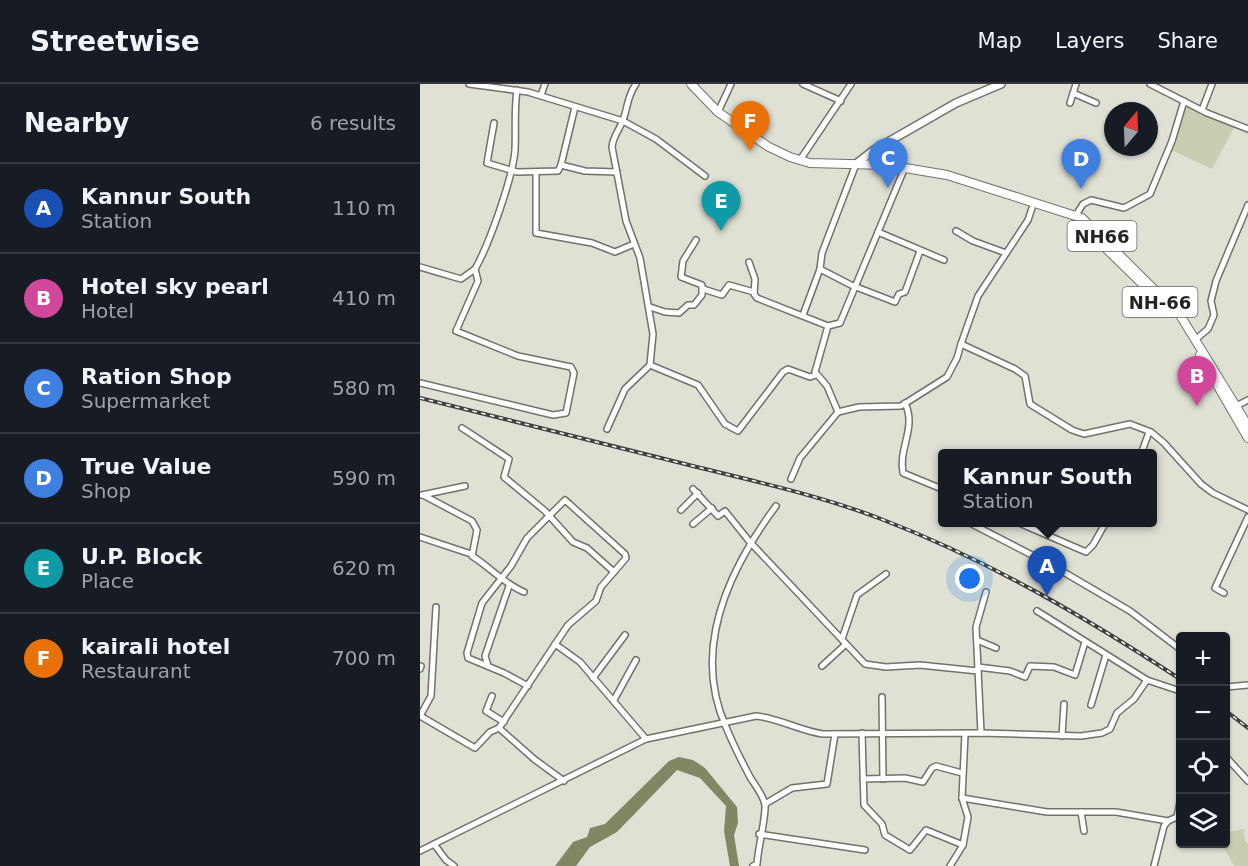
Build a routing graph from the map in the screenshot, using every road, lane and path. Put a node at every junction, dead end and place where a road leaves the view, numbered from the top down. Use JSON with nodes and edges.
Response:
{"nodes":[{"id":1,"x":469,"y":84,"type":"edge"},
{"id":2,"x":544,"y":84,"type":"edge"},
{"id":3,"x":636,"y":84,"type":"edge"},
{"id":4,"x":685,"y":84,"type":"edge"},
{"id":5,"x":691,"y":84,"type":"edge"},
{"id":6,"x":731,"y":84,"type":"edge"},
{"id":7,"x":803,"y":84,"type":"edge"},
{"id":8,"x":851,"y":84,"type":"edge"},
{"id":9,"x":1001,"y":84,"type":"edge"},
{"id":10,"x":1076,"y":84,"type":"edge"},
{"id":11,"x":1150,"y":84,"type":"edge"},
{"id":12,"x":1212,"y":84,"type":"edge"},
{"id":13,"x":517,"y":90,"type":"junction"},
{"id":14,"x":1073,"y":93,"type":"junction"},
{"id":15,"x":541,"y":95,"type":"junction"},
{"id":16,"x":1184,"y":100,"type":"junction"},
{"id":17,"x":841,"y":101,"type":"junction"},
{"id":18,"x":1070,"y":103,"type":"dead end"},
{"id":19,"x":1095,"y":103,"type":"dead end"},
{"id":20,"x":575,"y":106,"type":"junction"},
{"id":21,"x":1202,"y":110,"type":"junction"},
{"id":22,"x":717,"y":112,"type":"junction"},
{"id":23,"x":623,"y":121,"type":"junction"},
{"id":24,"x":494,"y":123,"type":"dead end"},
{"id":25,"x":1248,"y":129,"type":"edge"},
{"id":26,"x":769,"y":147,"type":"junction"},
{"id":27,"x":874,"y":150,"type":"junction"},
{"id":28,"x":800,"y":160,"type":"junction"},
{"id":29,"x":856,"y":164,"type":"junction"},
{"id":30,"x":561,"y":165,"type":"junction"},
{"id":31,"x":874,"y":165,"type":"junction"},
{"id":32,"x":904,"y":170,"type":"junction"},
{"id":33,"x":510,"y":171,"type":"junction"},
{"id":34,"x":617,"y":172,"type":"junction"},
{"id":35,"x":536,"y":173,"type":"junction"},
{"id":36,"x":705,"y":176,"type":"dead end"},
{"id":37,"x":1032,"y":206,"type":"junction"},
{"id":38,"x":1248,"y":206,"type":"edge"},
{"id":39,"x":1076,"y":215,"type":"junction"},
{"id":40,"x":956,"y":231,"type":"dead end"},
{"id":41,"x":878,"y":232,"type":"junction"},
{"id":42,"x":696,"y":240,"type":"dead end"},
{"id":43,"x":634,"y":244,"type":"junction"},
{"id":44,"x":920,"y":251,"type":"junction"},
{"id":45,"x":1006,"y":252,"type":"junction"},
{"id":46,"x":944,"y":260,"type":"dead end"},
{"id":47,"x":748,"y":261,"type":"dead end"},
{"id":48,"x":420,"y":267,"type":"edge"},
{"id":49,"x":820,"y":268,"type":"junction"},
{"id":50,"x":475,"y":269,"type":"junction"},
{"id":51,"x":856,"y":286,"type":"junction"},
{"id":52,"x":703,"y":289,"type":"junction"},
{"id":53,"x":754,"y":292,"type":"junction"},
{"id":54,"x":650,"y":307,"type":"junction"},
{"id":55,"x":803,"y":315,"type":"junction"},
{"id":56,"x":828,"y":326,"type":"junction"},
{"id":57,"x":1196,"y":339,"type":"junction"},
{"id":58,"x":961,"y":344,"type":"junction"},
{"id":59,"x":650,"y":365,"type":"junction"},
{"id":60,"x":816,"y":375,"type":"junction"},
{"id":61,"x":420,"y":383,"type":"edge"},
{"id":62,"x":1248,"y":400,"type":"edge"},
{"id":63,"x":905,"y":403,"type":"junction"},
{"id":64,"x":1236,"y":405,"type":"junction"},
{"id":65,"x":838,"y":412,"type":"junction"},
{"id":66,"x":1248,"y":426,"type":"edge"},
{"id":67,"x":462,"y":428,"type":"dead end"},
{"id":68,"x":607,"y":429,"type":"dead end"},
{"id":69,"x":1149,"y":432,"type":"junction"},
{"id":70,"x":1248,"y":438,"type":"edge"},
{"id":71,"x":1143,"y":449,"type":"edge"},
{"id":72,"x":791,"y":479,"type":"dead end"},
{"id":73,"x":465,"y":486,"type":"dead end"},
{"id":74,"x":938,"y":487,"type":"edge"},
{"id":75,"x":422,"y":495,"type":"edge"},
{"id":76,"x":776,"y":506,"type":"dead end"},
{"id":77,"x":712,"y":508,"type":"junction"},
{"id":78,"x":681,"y":510,"type":"dead end"},
{"id":79,"x":1248,"y":510,"type":"edge"},
{"id":80,"x":1248,"y":517,"type":"edge"},
{"id":81,"x":550,"y":518,"type":"junction"},
{"id":82,"x":693,"y":524,"type":"dead end"},
{"id":83,"x":978,"y":527,"type":"edge"},
{"id":84,"x":1028,"y":527,"type":"edge"},
{"id":85,"x":1103,"y":527,"type":"edge"},
{"id":86,"x":420,"y":537,"type":"edge"},
{"id":87,"x":749,"y":542,"type":"junction"},
{"id":88,"x":471,"y":554,"type":"junction"},
{"id":89,"x":614,"y":572,"type":"junction"},
{"id":90,"x":886,"y":574,"type":"dead end"},
{"id":91,"x":501,"y":579,"type":"junction"},
{"id":92,"x":509,"y":586,"type":"junction"},
{"id":93,"x":524,"y":592,"type":"dead end"},
{"id":94,"x":986,"y":592,"type":"dead end"},
{"id":95,"x":1224,"y":593,"type":"dead end"},
{"id":96,"x":436,"y":607,"type":"dead end"},
{"id":97,"x":1037,"y":611,"type":"dead end"},
{"id":98,"x":625,"y":635,"type":"dead end"},
{"id":99,"x":977,"y":640,"type":"junction"},
{"id":100,"x":844,"y":641,"type":"junction"},
{"id":101,"x":1085,"y":642,"type":"junction"},
{"id":102,"x":555,"y":644,"type":"junction"},
{"id":103,"x":1176,"y":646,"type":"edge"},
{"id":104,"x":996,"y":648,"type":"dead end"},
{"id":105,"x":1107,"y":656,"type":"junction"},
{"id":106,"x":636,"y":660,"type":"dead end"},
{"id":107,"x":488,"y":666,"type":"junction"},
{"id":108,"x":822,"y":666,"type":"dead end"},
{"id":109,"x":978,"y":669,"type":"junction"},
{"id":110,"x":592,"y":678,"type":"junction"},
{"id":111,"x":1147,"y":680,"type":"junction"},
{"id":112,"x":1230,"y":683,"type":"edge"},
{"id":113,"x":1248,"y":685,"type":"edge"},
{"id":114,"x":528,"y":686,"type":"junction"},
{"id":115,"x":1230,"y":686,"type":"edge"},
{"id":116,"x":1234,"y":686,"type":"junction"},
{"id":117,"x":1176,"y":690,"type":"edge"},
{"id":118,"x":492,"y":696,"type":"dead end"},
{"id":119,"x":882,"y":697,"type":"dead end"},
{"id":120,"x":614,"y":700,"type":"junction"},
{"id":121,"x":1064,"y":704,"type":"dead end"},
{"id":122,"x":1091,"y":705,"type":"dead end"},
{"id":123,"x":421,"y":717,"type":"edge"},
{"id":124,"x":504,"y":722,"type":"junction"},
{"id":125,"x":724,"y":724,"type":"junction"},
{"id":126,"x":500,"y":728,"type":"junction"},
{"id":127,"x":881,"y":733,"type":"junction"},
{"id":128,"x":981,"y":733,"type":"junction"},
{"id":129,"x":835,"y":734,"type":"junction"},
{"id":130,"x":862,"y":734,"type":"junction"},
{"id":131,"x":965,"y":734,"type":"junction"},
{"id":132,"x":1062,"y":736,"type":"junction"},
{"id":133,"x":646,"y":739,"type":"junction"},
{"id":134,"x":1230,"y":761,"type":"edge"},
{"id":135,"x":962,"y":773,"type":"junction"},
{"id":136,"x":863,"y":778,"type":"junction"},
{"id":137,"x":883,"y":779,"type":"junction"},
{"id":138,"x":564,"y":781,"type":"junction"},
{"id":139,"x":1248,"y":781,"type":"edge"},
{"id":140,"x":962,"y":798,"type":"junction"},
{"id":141,"x":765,"y":804,"type":"junction"},
{"id":142,"x":1081,"y":812,"type":"junction"},
{"id":143,"x":1176,"y":818,"type":"edge"},
{"id":144,"x":1168,"y":822,"type":"junction"},
{"id":145,"x":1084,"y":831,"type":"dead end"},
{"id":146,"x":759,"y":834,"type":"junction"},
{"id":147,"x":434,"y":844,"type":"junction"},
{"id":148,"x":963,"y":845,"type":"junction"},
{"id":149,"x":866,"y":850,"type":"dead end"},
{"id":150,"x":420,"y":851,"type":"edge"},
{"id":151,"x":1154,"y":864,"type":"edge"},
{"id":152,"x":454,"y":866,"type":"edge"},
{"id":153,"x":753,"y":866,"type":"edge"},
{"id":154,"x":950,"y":866,"type":"edge"},
{"id":155,"x":1161,"y":866,"type":"edge"}],
"edges":[{"from":1,"to":13,"type":"street"},
{"from":2,"to":15,"type":"street"},
{"from":3,"to":23,"type":"street"},
{"from":4,"to":26,"type":"highway","number":"NH66"},
{"from":5,"to":22,"type":"highway","number":"NH66"},
{"from":6,"to":22,"type":"street"},
{"from":7,"to":17,"type":"street"},
{"from":8,"to":17,"type":"street"},
{"from":9,"to":27,"type":"main road"},
{"from":10,"to":14,"type":"street"},
{"from":11,"to":16,"type":"street"},
{"from":12,"to":21,"type":"street"},
{"from":13,"to":15,"type":"street"},
{"from":13,"to":33,"type":"street"},
{"from":14,"to":18,"type":"street"},
{"from":14,"to":19,"type":"street"},
{"from":15,"to":20,"type":"street"},
{"from":16,"to":21,"type":"street"},
{"from":16,"to":39,"type":"street"},
{"from":17,"to":28,"type":"street"},
{"from":20,"to":23,"type":"street"},
{"from":20,"to":30,"type":"street"},
{"from":21,"to":25,"type":"street"},
{"from":22,"to":26,"type":"highway","number":"NH66"},
{"from":23,"to":34,"type":"street"},
{"from":23,"to":36,"type":"street"},
{"from":24,"to":33,"type":"street"},
{"from":26,"to":28,"type":"highway","number":"NH66"},
{"from":27,"to":29,"type":"main road"},
{"from":27,"to":31,"type":"main road"},
{"from":28,"to":29,"type":"highway","number":"NH66"},
{"from":29,"to":31,"type":"highway","number":"NH66"},
{"from":29,"to":49,"type":"street"},
{"from":30,"to":34,"type":"street"},
{"from":30,"to":35,"type":"street"},
{"from":31,"to":32,"type":"highway","number":"NH66"},
{"from":32,"to":37,"type":"highway","number":"NH66"},
{"from":32,"to":41,"type":"street"},
{"from":33,"to":35,"type":"street"},
{"from":33,"to":50,"type":"street"},
{"from":34,"to":43,"type":"street"},
{"from":35,"to":43,"type":"street"},
{"from":37,"to":39,"type":"highway","number":"NH66"},
{"from":37,"to":45,"type":"street"},
{"from":37,"to":70,"type":"highway","number":"NH-66"},
{"from":38,"to":57,"type":"street"},
{"from":39,"to":57,"type":"highway","number":"NH66"},
{"from":40,"to":45,"type":"street"},
{"from":41,"to":44,"type":"street"},
{"from":41,"to":51,"type":"street"},
{"from":42,"to":52,"type":"street"},
{"from":43,"to":54,"type":"street"},
{"from":44,"to":46,"type":"street"},
{"from":44,"to":51,"type":"street"},
{"from":45,"to":58,"type":"street"},
{"from":47,"to":53,"type":"street"},
{"from":48,"to":50,"type":"street"},
{"from":49,"to":51,"type":"street"},
{"from":49,"to":55,"type":"street"},
{"from":50,"to":61,"type":"street"},
{"from":51,"to":56,"type":"street"},
{"from":52,"to":53,"type":"street"},
{"from":52,"to":54,"type":"street"},
{"from":53,"to":55,"type":"street"},
{"from":54,"to":59,"type":"street"},
{"from":55,"to":56,"type":"street"},
{"from":56,"to":60,"type":"street"},
{"from":57,"to":64,"type":"highway","number":"NH66"},
{"from":58,"to":63,"type":"street"},
{"from":58,"to":69,"type":"street"},
{"from":59,"to":60,"type":"street"},
{"from":59,"to":68,"type":"street"},
{"from":60,"to":65,"type":"street"},
{"from":62,"to":64,"type":"street"},
{"from":63,"to":65,"type":"street"},
{"from":63,"to":74,"type":"street"},
{"from":64,"to":66,"type":"highway","number":"NH66"},
{"from":65,"to":72,"type":"street"},
{"from":67,"to":81,"type":"street"},
{"from":69,"to":71,"type":"street"},
{"from":69,"to":79,"type":"street"},
{"from":73,"to":75,"type":"street"},
{"from":75,"to":88,"type":"street"},
{"from":76,"to":87,"type":"street"},
{"from":77,"to":78,"type":"street"},
{"from":77,"to":82,"type":"street"},
{"from":77,"to":87,"type":"street"},
{"from":80,"to":95,"type":"street"},
{"from":81,"to":89,"type":"street"},
{"from":81,"to":89,"type":"street"},
{"from":81,"to":91,"type":"street"},
{"from":83,"to":103,"type":"street"},
{"from":84,"to":85,"type":"street"},
{"from":86,"to":88,"type":"street"},
{"from":87,"to":100,"type":"street"},
{"from":87,"to":125,"type":"street"},
{"from":88,"to":91,"type":"street"},
{"from":89,"to":102,"type":"street"},
{"from":90,"to":100,"type":"street"},
{"from":91,"to":92,"type":"street"},
{"from":91,"to":107,"type":"street"},
{"from":92,"to":93,"type":"street"},
{"from":92,"to":107,"type":"street"},
{"from":94,"to":99,"type":"street"},
{"from":96,"to":123,"type":"street"},
{"from":97,"to":101,"type":"street"},
{"from":98,"to":110,"type":"street"},
{"from":99,"to":104,"type":"street"},
{"from":99,"to":109,"type":"street"},
{"from":100,"to":108,"type":"street"},
{"from":100,"to":109,"type":"street"},
{"from":101,"to":105,"type":"street"},
{"from":101,"to":109,"type":"street"},
{"from":102,"to":110,"type":"street"},
{"from":102,"to":114,"type":"street"},
{"from":105,"to":111,"type":"street"},
{"from":105,"to":122,"type":"street"},
{"from":106,"to":120,"type":"street"},
{"from":107,"to":114,"type":"street"},
{"from":109,"to":128,"type":"street"},
{"from":110,"to":120,"type":"street"},
{"from":111,"to":117,"type":"street"},
{"from":111,"to":132,"type":"street"},
{"from":112,"to":116,"type":"street"},
{"from":113,"to":116,"type":"street"},
{"from":114,"to":124,"type":"street"},
{"from":115,"to":116,"type":"street"},
{"from":118,"to":124,"type":"street"},
{"from":119,"to":127,"type":"street"},
{"from":120,"to":133,"type":"street"},
{"from":121,"to":132,"type":"street"},
{"from":123,"to":126,"type":"street"},
{"from":124,"to":126,"type":"street"},
{"from":125,"to":129,"type":"street"},
{"from":125,"to":133,"type":"street"},
{"from":125,"to":141,"type":"street"},
{"from":126,"to":138,"type":"street"},
{"from":127,"to":130,"type":"street"},
{"from":127,"to":131,"type":"street"},
{"from":127,"to":137,"type":"street"},
{"from":128,"to":131,"type":"street"},
{"from":128,"to":132,"type":"street"},
{"from":129,"to":130,"type":"street"},
{"from":129,"to":141,"type":"street"},
{"from":130,"to":136,"type":"street"},
{"from":131,"to":135,"type":"street"},
{"from":133,"to":138,"type":"street"},
{"from":134,"to":139,"type":"street"},
{"from":135,"to":137,"type":"street"},
{"from":135,"to":140,"type":"street"},
{"from":136,"to":137,"type":"street"},
{"from":136,"to":148,"type":"street"},
{"from":138,"to":147,"type":"street"},
{"from":140,"to":142,"type":"street"},
{"from":140,"to":148,"type":"street"},
{"from":141,"to":146,"type":"street"},
{"from":142,"to":144,"type":"street"},
{"from":142,"to":145,"type":"street"},
{"from":143,"to":144,"type":"street"},
{"from":144,"to":151,"type":"street"},
{"from":146,"to":149,"type":"street"},
{"from":146,"to":153,"type":"street"},
{"from":147,"to":150,"type":"street"},
{"from":147,"to":152,"type":"street"},
{"from":148,"to":154,"type":"street"},
{"from":151,"to":155,"type":"street"}]}
